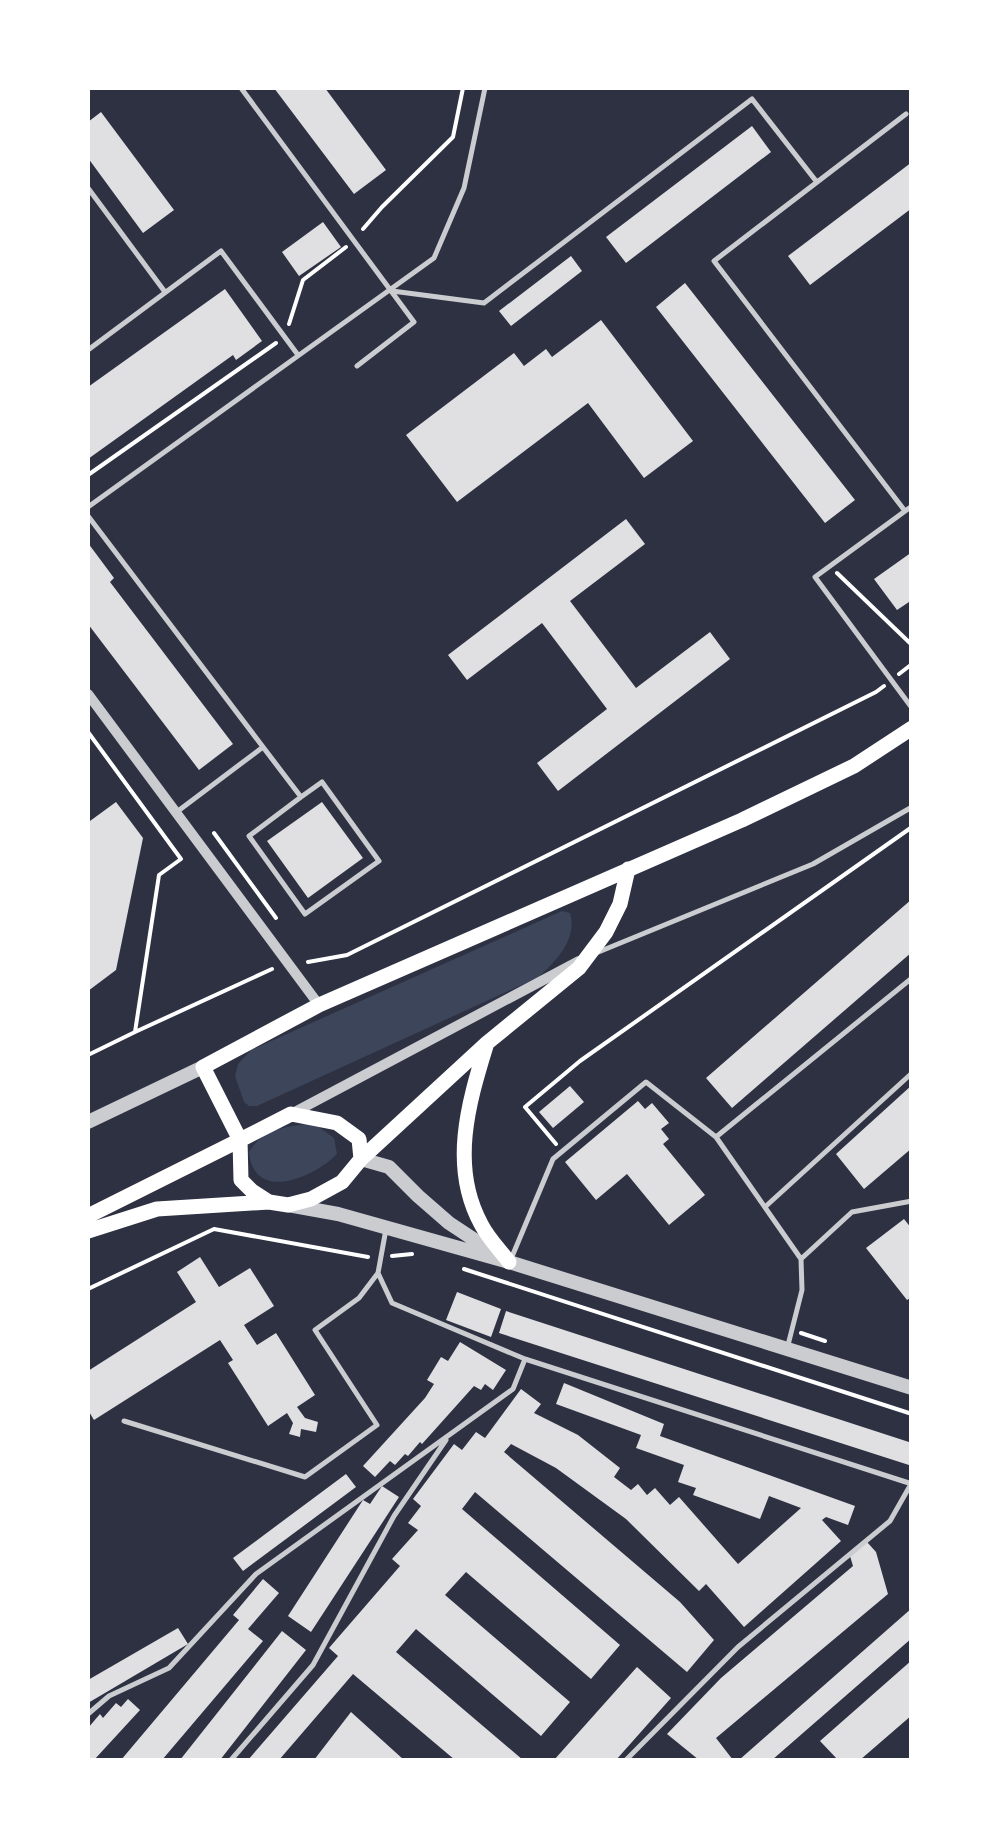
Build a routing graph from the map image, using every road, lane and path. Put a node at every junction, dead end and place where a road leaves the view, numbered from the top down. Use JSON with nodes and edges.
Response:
{"nodes":[{"id":1,"x":241,"y":88,"type":"edge"},
{"id":2,"x":463,"y":88,"type":"edge"},
{"id":3,"x":485,"y":88,"type":"edge"},
{"id":4,"x":906,"y":114,"type":"dead end"},
{"id":5,"x":817,"y":182,"type":"junction"},
{"id":6,"x":88,"y":188,"type":"edge"},
{"id":7,"x":353,"y":242,"type":"junction"},
{"id":8,"x":389,"y":290,"type":"junction"},
{"id":9,"x":165,"y":292,"type":"junction"},
{"id":10,"x":285,"y":337,"type":"junction"},
{"id":11,"x":88,"y":350,"type":"edge"},
{"id":12,"x":298,"y":355,"type":"junction"},
{"id":13,"x":357,"y":366,"type":"dead end"},
{"id":14,"x":88,"y":476,"type":"edge"},
{"id":15,"x":912,"y":506,"type":"edge"},
{"id":16,"x":88,"y":507,"type":"edge"},
{"id":17,"x":905,"y":511,"type":"junction"},
{"id":18,"x":88,"y":516,"type":"edge"},
{"id":19,"x":830,"y":566,"type":"junction"},
{"id":20,"x":912,"y":644,"type":"edge"},
{"id":21,"x":912,"y":664,"type":"edge"},
{"id":22,"x":891,"y":680,"type":"junction"},
{"id":23,"x":88,"y":694,"type":"edge"},
{"id":24,"x":912,"y":708,"type":"edge"},
{"id":25,"x":912,"y":728,"type":"edge"},
{"id":26,"x":88,"y":732,"type":"edge"},
{"id":27,"x":263,"y":747,"type":"junction"},
{"id":28,"x":302,"y":797,"type":"junction"},
{"id":29,"x":912,"y":807,"type":"edge"},
{"id":30,"x":176,"y":812,"type":"junction"},
{"id":31,"x":912,"y":827,"type":"edge"},
{"id":32,"x":214,"y":834,"type":"dead end"},
{"id":33,"x":628,"y":870,"type":"junction"},
{"id":34,"x":280,"y":924,"type":"dead end"},
{"id":35,"x":588,"y":956,"type":"junction"},
{"id":36,"x":287,"y":962,"type":"junction"},
{"id":37,"x":912,"y":978,"type":"edge"},
{"id":38,"x":319,"y":1005,"type":"junction"},
{"id":39,"x":136,"y":1032,"type":"junction"},
{"id":40,"x":487,"y":1044,"type":"junction"},
{"id":41,"x":88,"y":1055,"type":"edge"},
{"id":42,"x":203,"y":1067,"type":"junction"},
{"id":43,"x":912,"y":1073,"type":"edge"},
{"id":44,"x":292,"y":1114,"type":"junction"},
{"id":45,"x":88,"y":1122,"type":"edge"},
{"id":46,"x":716,"y":1137,"type":"junction"},
{"id":47,"x":240,"y":1140,"type":"junction"},
{"id":48,"x":562,"y":1151,"type":"junction"},
{"id":49,"x":361,"y":1160,"type":"junction"},
{"id":50,"x":912,"y":1201,"type":"edge"},
{"id":51,"x":269,"y":1202,"type":"junction"},
{"id":52,"x":288,"y":1205,"type":"junction"},
{"id":53,"x":765,"y":1207,"type":"junction"},
{"id":54,"x":88,"y":1216,"type":"edge"},
{"id":55,"x":387,"y":1226,"type":"junction"},
{"id":56,"x":88,"y":1232,"type":"edge"},
{"id":57,"x":419,"y":1254,"type":"dead end"},
{"id":58,"x":381,"y":1259,"type":"junction"},
{"id":59,"x":801,"y":1260,"type":"junction"},
{"id":60,"x":509,"y":1262,"type":"junction"},
{"id":61,"x":454,"y":1266,"type":"dead end"},
{"id":62,"x":378,"y":1273,"type":"junction"},
{"id":63,"x":88,"y":1289,"type":"edge"},
{"id":64,"x":787,"y":1349,"type":"junction"},
{"id":65,"x":525,"y":1359,"type":"junction"},
{"id":66,"x":912,"y":1388,"type":"edge"},
{"id":67,"x":912,"y":1414,"type":"edge"},
{"id":68,"x":124,"y":1421,"type":"dead end"},
{"id":69,"x":448,"y":1437,"type":"junction"},
{"id":70,"x":911,"y":1484,"type":"edge"},
{"id":71,"x":88,"y":1714,"type":"edge"},
{"id":72,"x":231,"y":1760,"type":"edge"},
{"id":73,"x":626,"y":1760,"type":"edge"}],
"edges":[{"from":1,"to":7,"type":"lane"},
{"from":2,"to":7,"type":"path"},
{"from":3,"to":8,"type":"lane"},
{"from":4,"to":5,"type":"lane"},
{"from":5,"to":8,"type":"lane"},
{"from":5,"to":17,"type":"lane"},
{"from":6,"to":9,"type":"lane"},
{"from":7,"to":8,"type":"lane"},
{"from":7,"to":10,"type":"path"},
{"from":8,"to":12,"type":"lane"},
{"from":8,"to":13,"type":"lane"},
{"from":9,"to":10,"type":"lane"},
{"from":9,"to":11,"type":"lane"},
{"from":10,"to":12,"type":"lane"},
{"from":10,"to":14,"type":"path"},
{"from":12,"to":16,"type":"lane"},
{"from":15,"to":17,"type":"lane"},
{"from":17,"to":19,"type":"lane"},
{"from":18,"to":27,"type":"lane"},
{"from":19,"to":20,"type":"path"},
{"from":19,"to":22,"type":"lane"},
{"from":21,"to":22,"type":"path"},
{"from":22,"to":24,"type":"lane"},
{"from":22,"to":36,"type":"path"},
{"from":23,"to":30,"type":"street"},
{"from":25,"to":33,"type":"main road"},
{"from":26,"to":39,"type":"path"},
{"from":27,"to":28,"type":"lane"},
{"from":27,"to":30,"type":"lane"},
{"from":28,"to":28,"type":"lane"},
{"from":29,"to":35,"type":"lane"},
{"from":30,"to":36,"type":"street"},
{"from":31,"to":48,"type":"path"},
{"from":32,"to":34,"type":"path"},
{"from":33,"to":35,"type":"main road"},
{"from":33,"to":38,"type":"main road"},
{"from":35,"to":40,"type":"main road"},
{"from":35,"to":44,"type":"street"},
{"from":36,"to":38,"type":"street"},
{"from":36,"to":39,"type":"path"},
{"from":37,"to":46,"type":"lane"},
{"from":38,"to":42,"type":"main road"},
{"from":39,"to":41,"type":"path"},
{"from":40,"to":49,"type":"main road"},
{"from":40,"to":60,"type":"main road"},
{"from":42,"to":45,"type":"street"},
{"from":42,"to":47,"type":"main road"},
{"from":43,"to":53,"type":"lane"},
{"from":44,"to":47,"type":"main road"},
{"from":44,"to":49,"type":"main road"},
{"from":46,"to":48,"type":"lane"},
{"from":46,"to":53,"type":"lane"},
{"from":47,"to":51,"type":"main road"},
{"from":47,"to":54,"type":"main road"},
{"from":48,"to":60,"type":"lane"},
{"from":49,"to":52,"type":"main road"},
{"from":49,"to":60,"type":"street"},
{"from":50,"to":59,"type":"lane"},
{"from":51,"to":52,"type":"main road"},
{"from":51,"to":56,"type":"main road"},
{"from":52,"to":55,"type":"street"},
{"from":53,"to":59,"type":"lane"},
{"from":55,"to":58,"type":"lane"},
{"from":55,"to":60,"type":"street"},
{"from":57,"to":58,"type":"path"},
{"from":58,"to":62,"type":"lane"},
{"from":58,"to":63,"type":"path"},
{"from":59,"to":64,"type":"lane"},
{"from":60,"to":64,"type":"street"},
{"from":61,"to":67,"type":"path"},
{"from":62,"to":65,"type":"lane"},
{"from":62,"to":68,"type":"lane"},
{"from":64,"to":66,"type":"street"},
{"from":65,"to":69,"type":"lane"},
{"from":65,"to":70,"type":"lane"},
{"from":69,"to":71,"type":"lane"},
{"from":69,"to":72,"type":"lane"},
{"from":70,"to":73,"type":"lane"}]}
